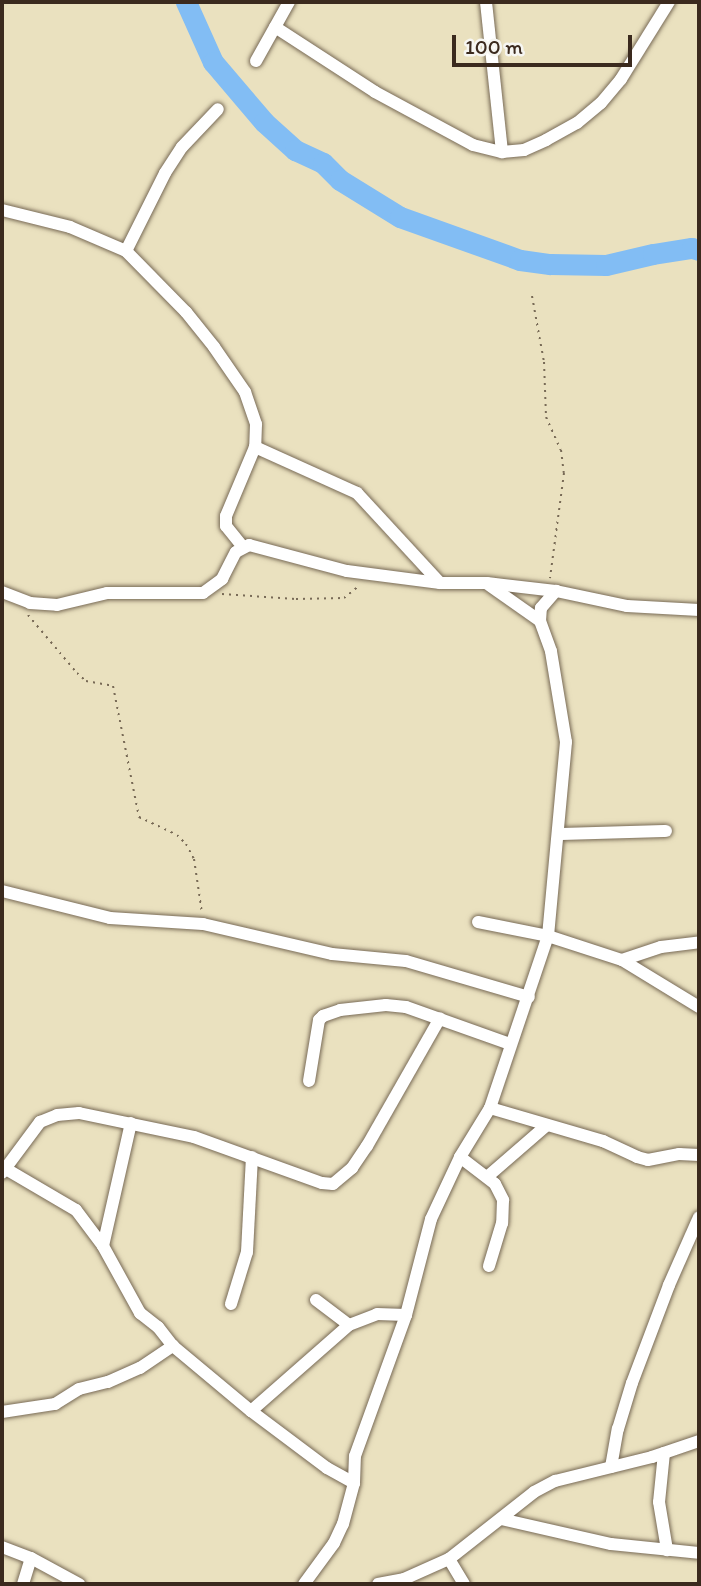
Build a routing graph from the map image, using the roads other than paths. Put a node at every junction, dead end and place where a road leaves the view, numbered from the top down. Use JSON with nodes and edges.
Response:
{"nodes":[{"id":1,"x":289,"y":2,"type":"edge"},
{"id":2,"x":486,"y":2,"type":"edge"},
{"id":3,"x":669,"y":2,"type":"edge"},
{"id":4,"x":275,"y":27,"type":"junction"},
{"id":5,"x":256,"y":61,"type":"dead end"},
{"id":6,"x":218,"y":109,"type":"dead end"},
{"id":7,"x":502,"y":152,"type":"junction"},
{"id":8,"x":2,"y":210,"type":"edge"},
{"id":9,"x":126,"y":251,"type":"junction"},
{"id":10,"x":255,"y":447,"type":"junction"},
{"id":11,"x":242,"y":546,"type":"junction"},
{"id":12,"x":440,"y":583,"type":"junction"},
{"id":13,"x":487,"y":583,"type":"junction"},
{"id":14,"x":552,"y":591,"type":"junction"},
{"id":15,"x":2,"y":592,"type":"edge"},
{"id":16,"x":699,"y":610,"type":"edge"},
{"id":17,"x":540,"y":621,"type":"junction"},
{"id":18,"x":666,"y":831,"type":"dead end"},
{"id":19,"x":559,"y":834,"type":"junction"},
{"id":20,"x":2,"y":891,"type":"edge"},
{"id":21,"x":478,"y":922,"type":"dead end"},
{"id":22,"x":548,"y":936,"type":"junction"},
{"id":23,"x":699,"y":942,"type":"edge"},
{"id":24,"x":622,"y":960,"type":"junction"},
{"id":25,"x":529,"y":997,"type":"junction"},
{"id":26,"x":699,"y":1007,"type":"edge"},
{"id":27,"x":440,"y":1018,"type":"junction"},
{"id":28,"x":510,"y":1044,"type":"junction"},
{"id":29,"x":309,"y":1080,"type":"dead end"},
{"id":30,"x":490,"y":1108,"type":"junction"},
{"id":31,"x":131,"y":1123,"type":"junction"},
{"id":32,"x":547,"y":1125,"type":"junction"},
{"id":33,"x":699,"y":1155,"type":"edge"},
{"id":34,"x":252,"y":1157,"type":"junction"},
{"id":35,"x":460,"y":1157,"type":"junction"},
{"id":36,"x":4,"y":1171,"type":"edge"},
{"id":37,"x":487,"y":1177,"type":"junction"},
{"id":38,"x":699,"y":1217,"type":"edge"},
{"id":39,"x":103,"y":1246,"type":"junction"},
{"id":40,"x":489,"y":1266,"type":"dead end"},
{"id":41,"x":316,"y":1300,"type":"dead end"},
{"id":42,"x":231,"y":1304,"type":"dead end"},
{"id":43,"x":406,"y":1315,"type":"junction"},
{"id":44,"x":349,"y":1325,"type":"junction"},
{"id":45,"x":173,"y":1346,"type":"junction"},
{"id":46,"x":2,"y":1412,"type":"edge"},
{"id":47,"x":251,"y":1412,"type":"junction"},
{"id":48,"x":699,"y":1441,"type":"edge"},
{"id":49,"x":664,"y":1453,"type":"junction"},
{"id":50,"x":611,"y":1467,"type":"junction"},
{"id":51,"x":354,"y":1483,"type":"junction"},
{"id":52,"x":501,"y":1518,"type":"junction"},
{"id":53,"x":2,"y":1547,"type":"edge"},
{"id":54,"x":667,"y":1550,"type":"junction"},
{"id":55,"x":699,"y":1553,"type":"edge"},
{"id":56,"x":31,"y":1558,"type":"junction"},
{"id":57,"x":449,"y":1559,"type":"junction"},
{"id":58,"x":23,"y":1584,"type":"edge"},
{"id":59,"x":79,"y":1584,"type":"edge"},
{"id":60,"x":304,"y":1584,"type":"edge"},
{"id":61,"x":378,"y":1584,"type":"edge"},
{"id":62,"x":464,"y":1584,"type":"edge"}],
"edges":[{"from":1,"to":4,"type":"street"},
{"from":2,"to":7,"type":"street"},
{"from":3,"to":7,"type":"street"},
{"from":4,"to":5,"type":"street"},
{"from":4,"to":7,"type":"street"},
{"from":6,"to":9,"type":"street"},
{"from":8,"to":9,"type":"street"},
{"from":9,"to":10,"type":"street"},
{"from":10,"to":11,"type":"street"},
{"from":10,"to":12,"type":"street"},
{"from":11,"to":12,"type":"street"},
{"from":11,"to":15,"type":"street"},
{"from":12,"to":13,"type":"street"},
{"from":13,"to":14,"type":"street"},
{"from":13,"to":17,"type":"street"},
{"from":14,"to":16,"type":"street"},
{"from":14,"to":17,"type":"street"},
{"from":17,"to":19,"type":"street"},
{"from":18,"to":19,"type":"street"},
{"from":19,"to":22,"type":"street"},
{"from":20,"to":25,"type":"street"},
{"from":21,"to":22,"type":"street"},
{"from":22,"to":24,"type":"street"},
{"from":22,"to":25,"type":"street"},
{"from":23,"to":24,"type":"street"},
{"from":24,"to":26,"type":"street"},
{"from":25,"to":28,"type":"street"},
{"from":27,"to":28,"type":"street"},
{"from":27,"to":29,"type":"street"},
{"from":27,"to":34,"type":"street"},
{"from":28,"to":30,"type":"street"},
{"from":30,"to":32,"type":"street"},
{"from":30,"to":35,"type":"street"},
{"from":31,"to":34,"type":"street"},
{"from":31,"to":36,"type":"street"},
{"from":31,"to":39,"type":"street"},
{"from":32,"to":33,"type":"street"},
{"from":32,"to":37,"type":"street"},
{"from":34,"to":42,"type":"street"},
{"from":35,"to":37,"type":"street"},
{"from":35,"to":43,"type":"street"},
{"from":36,"to":39,"type":"street"},
{"from":37,"to":40,"type":"street"},
{"from":38,"to":50,"type":"street"},
{"from":39,"to":45,"type":"street"},
{"from":41,"to":44,"type":"street"},
{"from":43,"to":44,"type":"street"},
{"from":43,"to":51,"type":"street"},
{"from":44,"to":47,"type":"street"},
{"from":45,"to":46,"type":"street"},
{"from":45,"to":47,"type":"street"},
{"from":47,"to":51,"type":"street"},
{"from":48,"to":49,"type":"street"},
{"from":49,"to":50,"type":"street"},
{"from":49,"to":54,"type":"street"},
{"from":50,"to":52,"type":"street"},
{"from":51,"to":60,"type":"street"},
{"from":52,"to":54,"type":"street"},
{"from":52,"to":57,"type":"street"},
{"from":53,"to":56,"type":"street"},
{"from":54,"to":55,"type":"street"},
{"from":56,"to":58,"type":"street"},
{"from":56,"to":59,"type":"street"},
{"from":57,"to":61,"type":"street"},
{"from":57,"to":62,"type":"street"}]}
